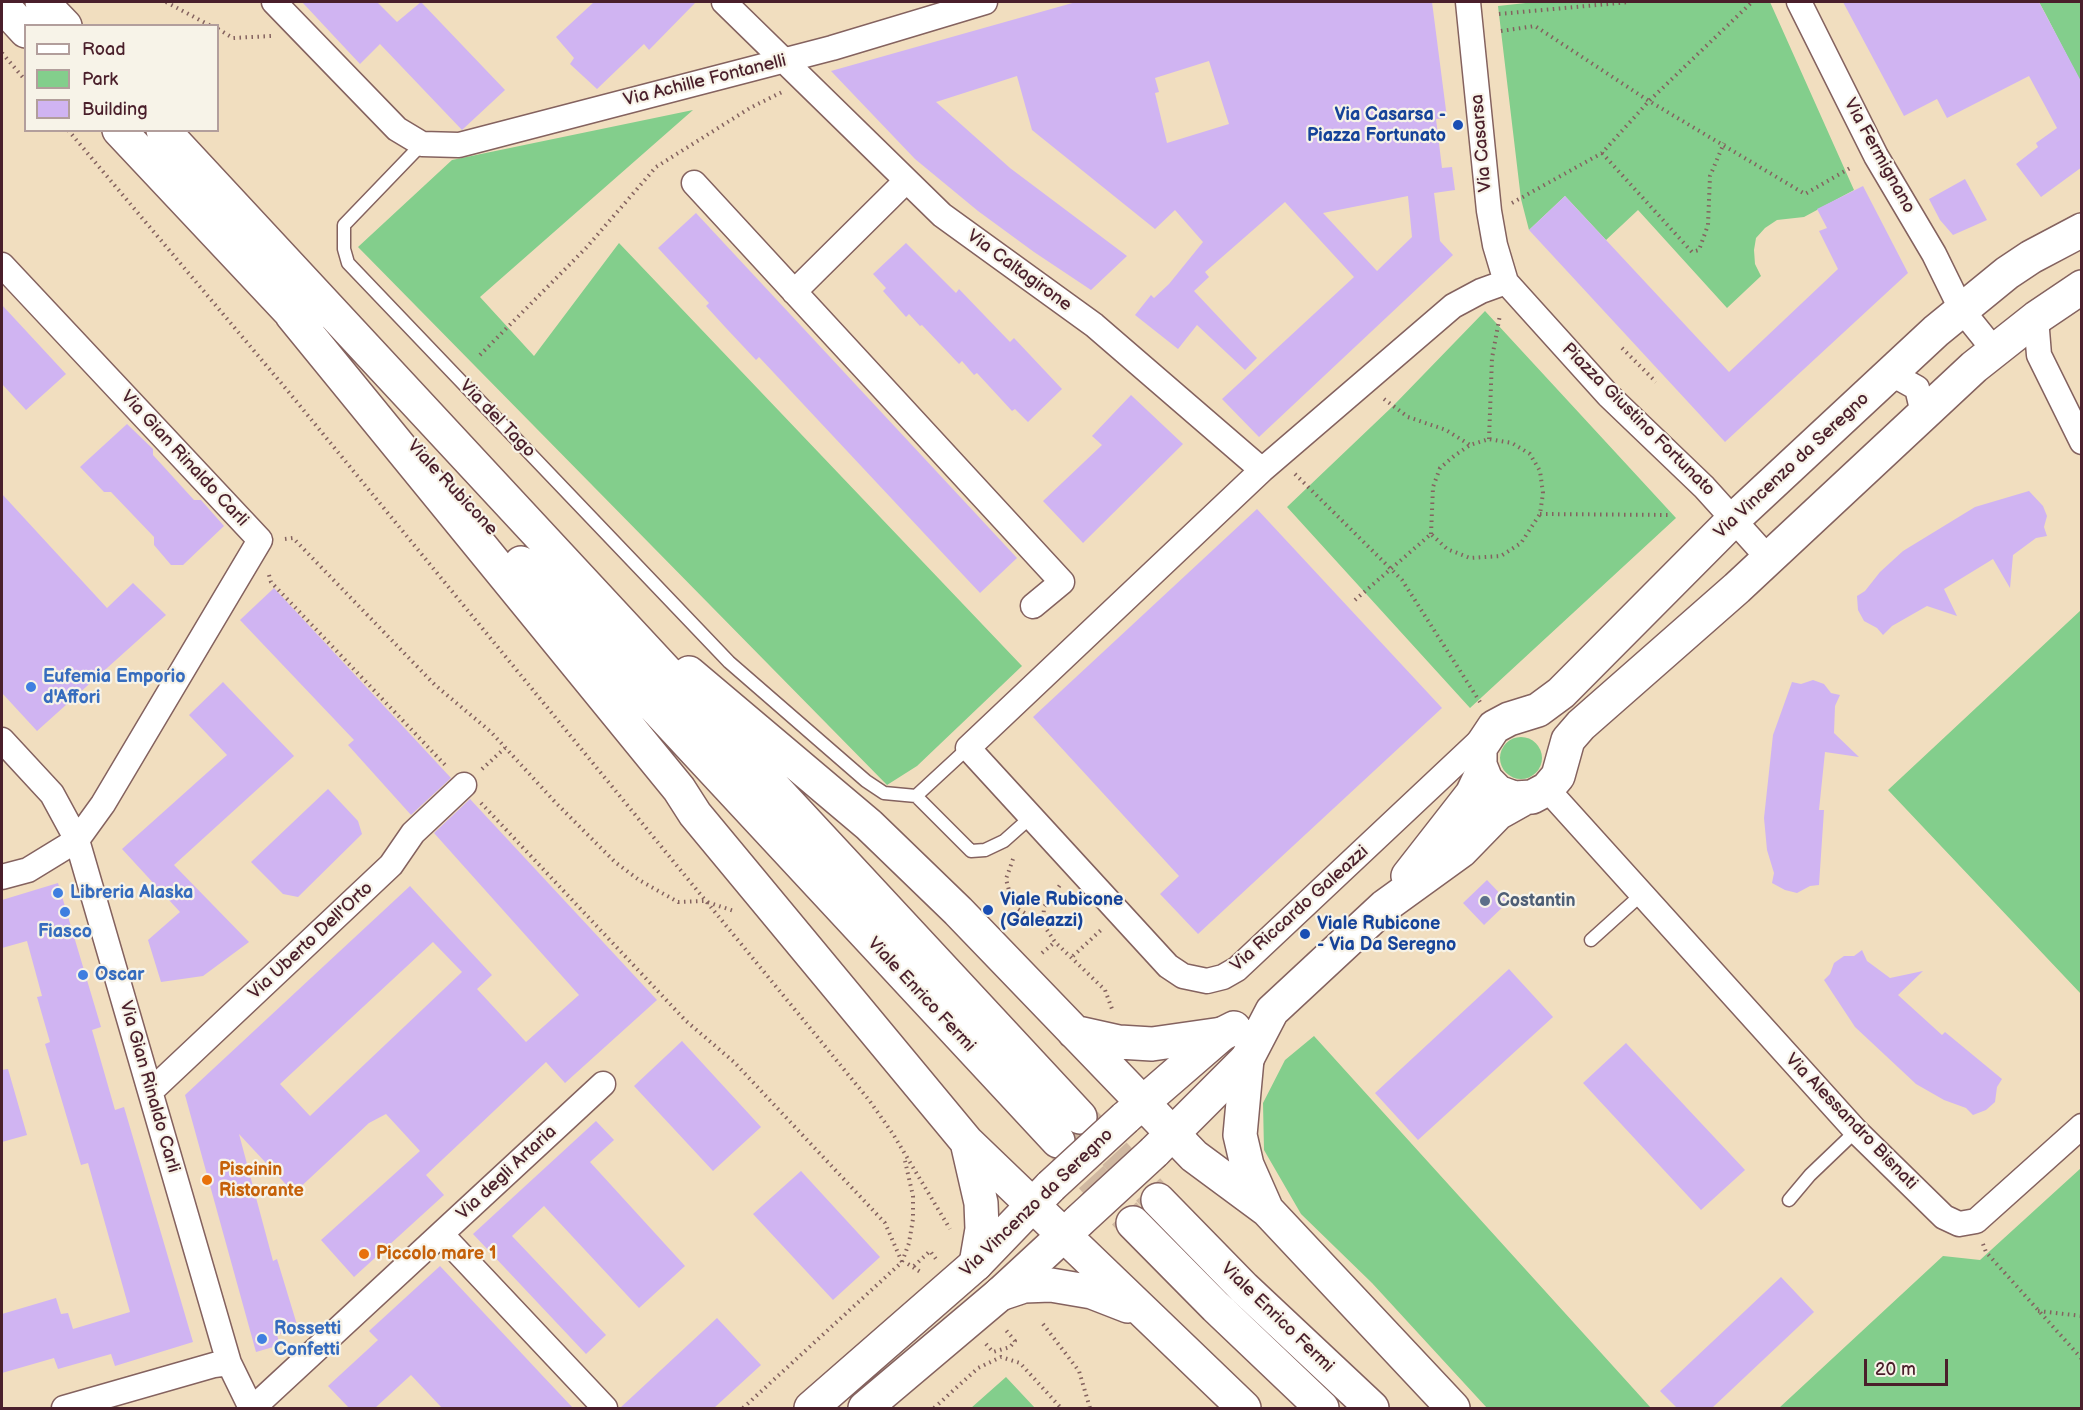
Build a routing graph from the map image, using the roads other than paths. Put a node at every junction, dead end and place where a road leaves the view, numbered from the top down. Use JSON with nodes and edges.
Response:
{"nodes":[{"id":1,"x":42,"y":2,"type":"edge"},
{"id":2,"x":274,"y":2,"type":"edge"},
{"id":3,"x":724,"y":2,"type":"edge"},
{"id":4,"x":985,"y":2,"type":"edge"},
{"id":5,"x":1468,"y":2,"type":"edge"},
{"id":6,"x":1799,"y":2,"type":"edge"},
{"id":7,"x":2,"y":5,"type":"edge"},
{"id":8,"x":63,"y":24,"type":"edge"},
{"id":9,"x":24,"y":29,"type":"edge"},
{"id":10,"x":786,"y":60,"type":"junction"},
{"id":11,"x":121,"y":132,"type":"edge"},
{"id":12,"x":165,"y":132,"type":"edge"},
{"id":13,"x":422,"y":144,"type":"junction"},
{"id":14,"x":906,"y":182,"type":"junction"},
{"id":15,"x":694,"y":183,"type":"dead end"},
{"id":16,"x":2082,"y":230,"type":"edge"},
{"id":17,"x":2,"y":265,"type":"edge"},
{"id":18,"x":1506,"y":282,"type":"junction"},
{"id":19,"x":2082,"y":287,"type":"edge"},
{"id":20,"x":794,"y":292,"type":"junction"},
{"id":21,"x":1961,"y":309,"type":"junction"},
{"id":22,"x":292,"y":315,"type":"junction"},
{"id":23,"x":2036,"y":318,"type":"junction"},
{"id":24,"x":1994,"y":350,"type":"junction"},
{"id":25,"x":1879,"y":384,"type":"junction"},
{"id":26,"x":1914,"y":423,"type":"junction"},
{"id":27,"x":2082,"y":442,"type":"edge"},
{"id":28,"x":1271,"y":464,"type":"junction"},
{"id":29,"x":1734,"y":519,"type":"junction"},
{"id":30,"x":1769,"y":559,"type":"junction"},
{"id":31,"x":1034,"y":606,"type":"dead end"},
{"id":32,"x":610,"y":611,"type":"junction"},
{"id":33,"x":1517,"y":717,"type":"junction"},
{"id":34,"x":1485,"y":720,"type":"junction"},
{"id":35,"x":2,"y":740,"type":"edge"},
{"id":36,"x":968,"y":748,"type":"junction"},
{"id":37,"x":1562,"y":759,"type":"junction"},
{"id":38,"x":1482,"y":773,"type":"junction"},
{"id":39,"x":464,"y":785,"type":"dead end"},
{"id":40,"x":1535,"y":794,"type":"junction"},
{"id":41,"x":916,"y":796,"type":"junction"},
{"id":42,"x":1031,"y":816,"type":"junction"},
{"id":43,"x":808,"y":826,"type":"joint"},
{"id":44,"x":77,"y":840,"type":"junction"},
{"id":45,"x":784,"y":848,"type":"joint"},
{"id":46,"x":2,"y":877,"type":"edge"},
{"id":47,"x":1642,"y":894,"type":"junction"},
{"id":48,"x":1385,"y":906,"type":"junction"},
{"id":49,"x":1591,"y":940,"type":"dead end"},
{"id":50,"x":1272,"y":1011,"type":"junction"},
{"id":51,"x":1074,"y":1032,"type":"junction"},
{"id":52,"x":1222,"y":1034,"type":"junction"},
{"id":53,"x":1247,"y":1059,"type":"junction"},
{"id":54,"x":603,"y":1084,"type":"dead end"},
{"id":55,"x":151,"y":1091,"type":"junction"},
{"id":56,"x":1133,"y":1110,"type":"junction"},
{"id":57,"x":1080,"y":1117,"type":"tunnel mouth"},
{"id":58,"x":2082,"y":1126,"type":"edge"},
{"id":59,"x":1856,"y":1131,"type":"junction"},
{"id":60,"x":1172,"y":1134,"type":"junction"},
{"id":61,"x":967,"y":1142,"type":"junction"},
{"id":62,"x":1058,"y":1142,"type":"tunnel mouth"},
{"id":63,"x":1041,"y":1195,"type":"junction"},
{"id":64,"x":1158,"y":1200,"type":"tunnel mouth"},
{"id":65,"x":1789,"y":1200,"type":"dead end"},
{"id":66,"x":1267,"y":1210,"type":"junction"},
{"id":67,"x":1133,"y":1223,"type":"tunnel mouth"},
{"id":68,"x":1072,"y":1228,"type":"junction"},
{"id":69,"x":441,"y":1234,"type":"junction"},
{"id":70,"x":976,"y":1264,"type":"junction"},
{"id":71,"x":1000,"y":1294,"type":"junction"},
{"id":72,"x":1138,"y":1310,"type":"junction"},
{"id":73,"x":229,"y":1363,"type":"junction"},
{"id":74,"x":64,"y":1408,"type":"edge"},
{"id":75,"x":252,"y":1408,"type":"edge"},
{"id":76,"x":604,"y":1408,"type":"edge"},
{"id":77,"x":811,"y":1408,"type":"edge"},
{"id":78,"x":865,"y":1408,"type":"edge"},
{"id":79,"x":1244,"y":1408,"type":"edge"},
{"id":80,"x":1322,"y":1408,"type":"edge"},
{"id":81,"x":1372,"y":1408,"type":"edge"},
{"id":82,"x":1453,"y":1408,"type":"edge"}],
"edges":[{"from":1,"to":8,"type":"main road"},
{"from":2,"to":13,"type":"street"},
{"from":3,"to":10,"type":"street","name":"Via Caltagirone"},
{"from":4,"to":10,"type":"street","name":"Via Achille Fontanelli"},
{"from":5,"to":18,"type":"street","name":"Via Casarsa"},
{"from":6,"to":21,"type":"street","name":"Via Fermignano"},
{"from":7,"to":9,"type":"main road"},
{"from":10,"to":13,"type":"street","name":"Via Achille Fontanelli"},
{"from":10,"to":14,"type":"street","name":"Via Caltagirone"},
{"from":11,"to":22,"type":"main road","name":"Viale Rubicone"},
{"from":12,"to":32,"type":"main road","name":"Viale Rubicone"},
{"from":13,"to":41,"type":"lane","name":"Via del Tago"},
{"from":14,"to":20,"type":"street"},
{"from":14,"to":28,"type":"street","name":"Via Caltagirone"},
{"from":15,"to":20,"type":"street"},
{"from":16,"to":21,"type":"main road","name":"Via Vincenzo da Seregno"},
{"from":17,"to":44,"type":"street","name":"Via Gian Rinaldo Carli"},
{"from":18,"to":28,"type":"street"},
{"from":18,"to":29,"type":"street","name":"Piazza Giustino Fortunato"},
{"from":19,"to":23,"type":"main road"},
{"from":20,"to":31,"type":"street"},
{"from":21,"to":24,"type":"street","name":"Via Fermignano"},
{"from":21,"to":25,"type":"main road","name":"Via Vincenzo da Seregno"},
{"from":22,"to":45,"type":"main road","name":"Viale Rubicone"},
{"from":22,"to":61,"type":"main road"},
{"from":23,"to":24,"type":"main road"},
{"from":23,"to":27,"type":"street"},
{"from":24,"to":26,"type":"main road"},
{"from":25,"to":26,"type":"street"},
{"from":25,"to":29,"type":"main road","name":"Via Vincenzo da Seregno"},
{"from":26,"to":30,"type":"main road"},
{"from":28,"to":36,"type":"street"},
{"from":29,"to":30,"type":"street","name":"Piazza Giustino Fortunato"},
{"from":29,"to":33,"type":"main road","name":"Via Vincenzo da Seregno"},
{"from":30,"to":37,"type":"main road"},
{"from":32,"to":43,"type":"main road","name":"Viale Rubicone"},
{"from":32,"to":51,"type":"main road"},
{"from":33,"to":34,"type":"main road","name":"Via Vincenzo da Seregno"},
{"from":33,"to":37,"type":"main road"},
{"from":34,"to":38,"type":"main road","name":"Via Vincenzo da Seregno"},
{"from":34,"to":42,"type":"street","name":"Via Riccardo Galeazzi"},
{"from":35,"to":44,"type":"street"},
{"from":36,"to":41,"type":"lane"},
{"from":36,"to":42,"type":"street","name":"Via Riccardo Galeazzi"},
{"from":37,"to":40,"type":"main road"},
{"from":38,"to":40,"type":"main road"},
{"from":38,"to":48,"type":"main road","name":"Via Vincenzo da Seregno"},
{"from":39,"to":55,"type":"street","name":"Via Uberto Dell'Orto"},
{"from":40,"to":47,"type":"street","name":"Via Alessandro Bisnati"},
{"from":40,"to":48,"type":"main road","name":"Via Vincenzo da Seregno"},
{"from":41,"to":42,"type":"lane"},
{"from":43,"to":57,"type":"main road","name":"Viale Enrico Fermi"},
{"from":44,"to":46,"type":"street"},
{"from":44,"to":55,"type":"street","name":"Via Gian Rinaldo Carli"},
{"from":45,"to":62,"type":"main road","name":"Viale Enrico Fermi"},
{"from":47,"to":49,"type":"lane"},
{"from":47,"to":59,"type":"street","name":"Via Alessandro Bisnati"},
{"from":48,"to":50,"type":"main road","name":"Via Vincenzo da Seregno"},
{"from":50,"to":52,"type":"main road","name":"Via Vincenzo da Seregno"},
{"from":50,"to":53,"type":"main road","name":"Via Vincenzo da Seregno"},
{"from":51,"to":52,"type":"main road"},
{"from":51,"to":56,"type":"main road"},
{"from":52,"to":56,"type":"main road","name":"Via Vincenzo da Seregno"},
{"from":53,"to":60,"type":"main road","name":"Via Vincenzo da Seregno"},
{"from":53,"to":66,"type":"main road"},
{"from":54,"to":69,"type":"street","name":"Via degli Artaria"},
{"from":55,"to":73,"type":"street","name":"Via Gian Rinaldo Carli"},
{"from":56,"to":60,"type":"main road"},
{"from":56,"to":63,"type":"main road","name":"Via Vincenzo da Seregno","bridge":true},
{"from":58,"to":59,"type":"street","name":"Via Alessandro Bisnati"},
{"from":59,"to":65,"type":"lane"},
{"from":60,"to":66,"type":"main road"},
{"from":60,"to":68,"type":"main road","name":"Via Vincenzo da Seregno","bridge":true},
{"from":61,"to":63,"type":"main road"},
{"from":61,"to":70,"type":"main road"},
{"from":63,"to":68,"type":"main road"},
{"from":63,"to":70,"type":"main road","name":"Via Vincenzo da Seregno"},
{"from":64,"to":81,"type":"main road","name":"Viale Enrico Fermi"},
{"from":66,"to":82,"type":"main road"},
{"from":67,"to":80,"type":"main road","name":"Viale Enrico Fermi"},
{"from":68,"to":71,"type":"main road","name":"Via Vincenzo da Seregno"},
{"from":68,"to":72,"type":"main road"},
{"from":69,"to":75,"type":"street","name":"Via degli Artaria"},
{"from":69,"to":76,"type":"street"},
{"from":70,"to":77,"type":"main road","name":"Via Vincenzo da Seregno"},
{"from":71,"to":72,"type":"main road"},
{"from":71,"to":78,"type":"main road","name":"Via Vincenzo da Seregno"},
{"from":72,"to":79,"type":"main road"},
{"from":73,"to":74,"type":"street"},
{"from":73,"to":75,"type":"street","name":"Via Gian Rinaldo Carli"}]}
